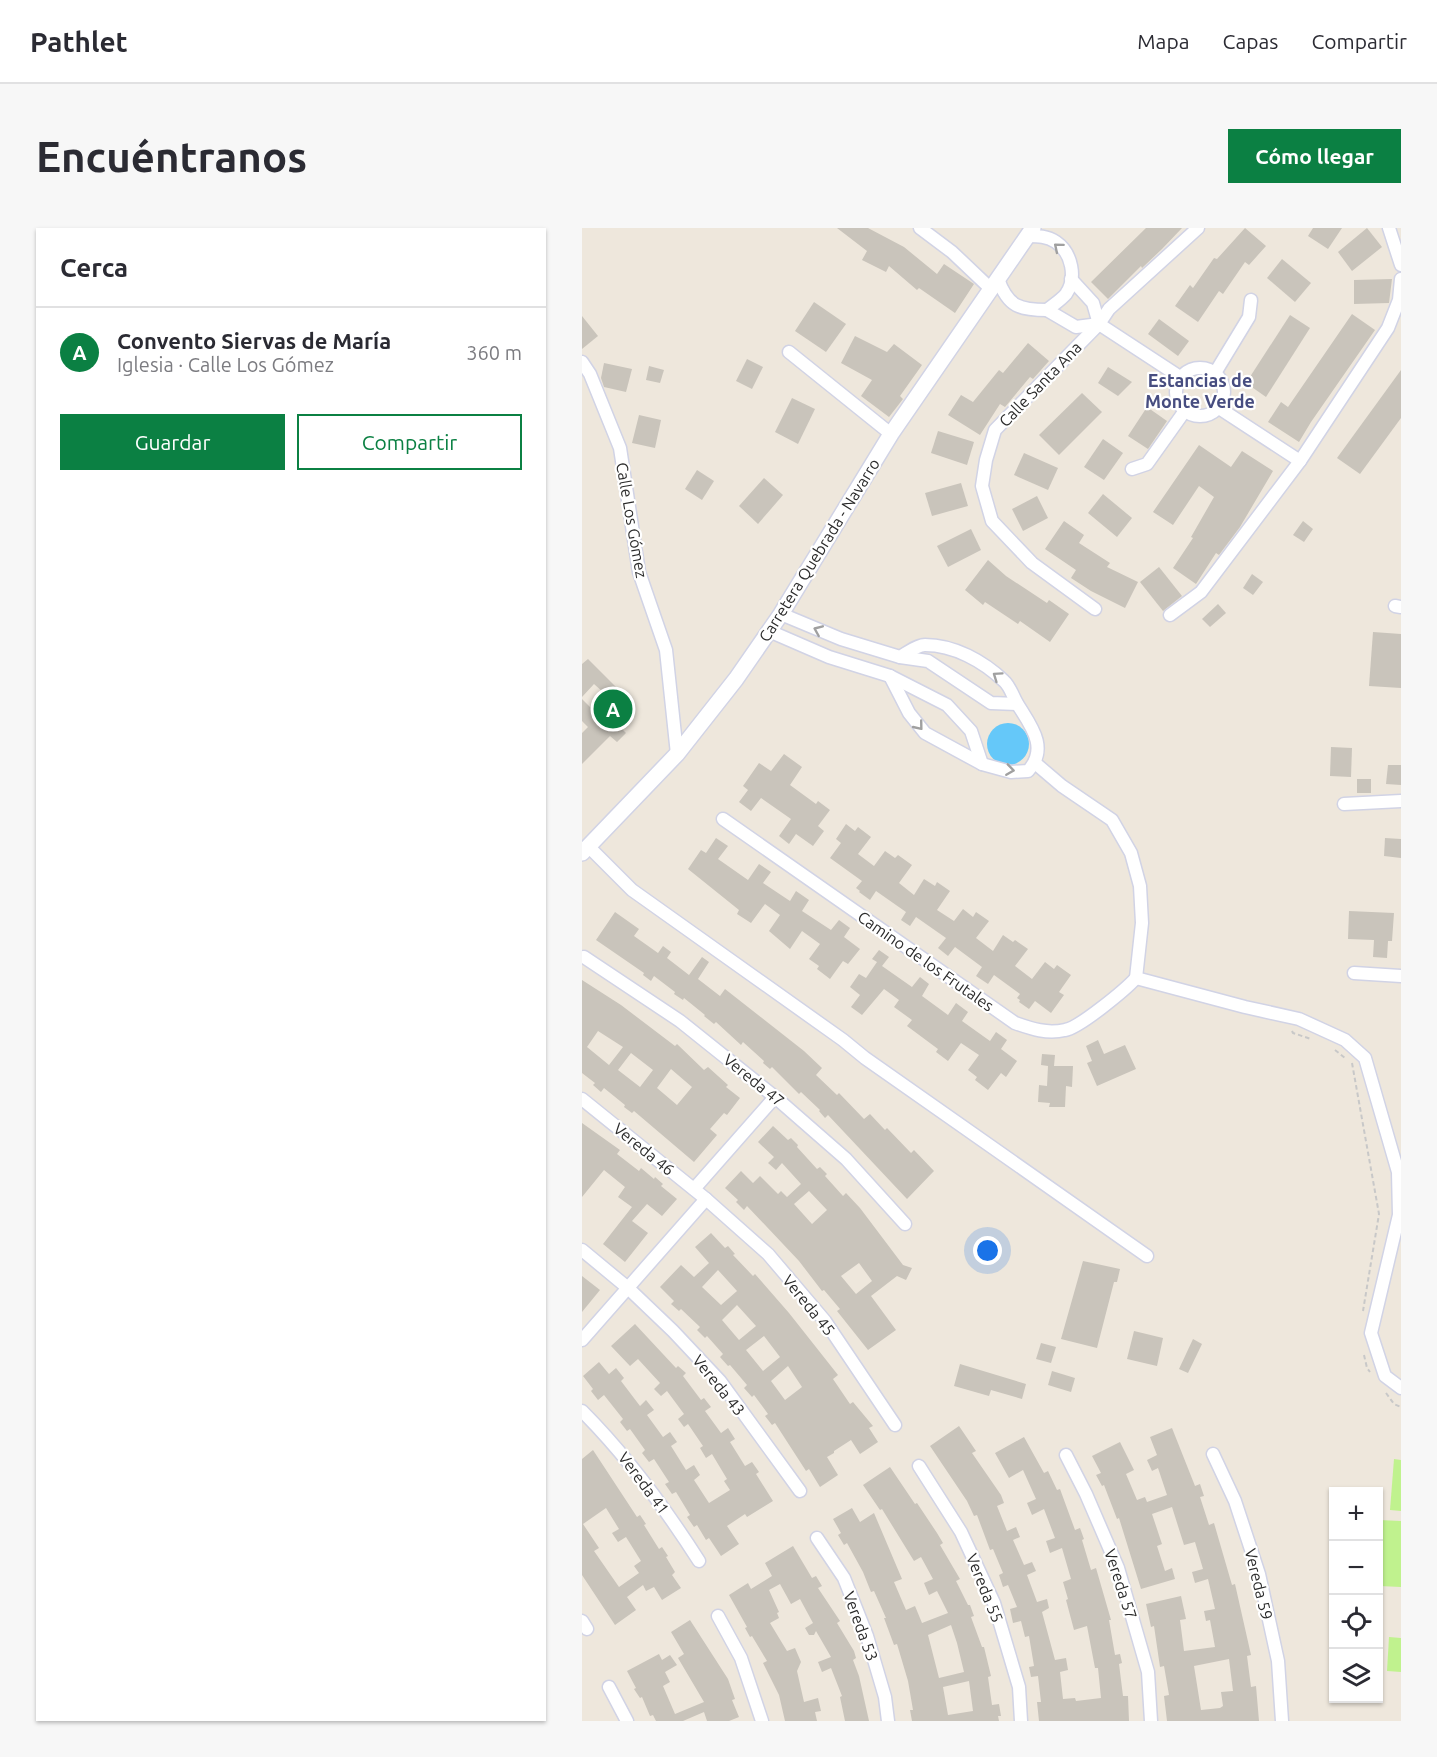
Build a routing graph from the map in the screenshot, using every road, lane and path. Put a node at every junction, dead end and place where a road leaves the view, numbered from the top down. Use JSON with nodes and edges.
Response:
{"nodes":[{"id":1,"x":920,"y":228,"type":"edge"},
{"id":2,"x":1198,"y":228,"type":"edge"},
{"id":3,"x":1389,"y":228,"type":"edge"},
{"id":4,"x":1031,"y":232,"type":"edge"},
{"id":5,"x":1401,"y":265,"type":"edge"},
{"id":6,"x":1071,"y":279,"type":"junction"},
{"id":7,"x":1401,"y":279,"type":"edge"},
{"id":8,"x":994,"y":284,"type":"junction"},
{"id":9,"x":1251,"y":300,"type":"dead end"},
{"id":10,"x":1047,"y":310,"type":"junction"},
{"id":11,"x":1099,"y":324,"type":"junction"},
{"id":12,"x":789,"y":352,"type":"dead end"},
{"id":13,"x":582,"y":362,"type":"edge"},
{"id":14,"x":1215,"y":373,"type":"junction"},
{"id":15,"x":1180,"y":377,"type":"junction"},
{"id":16,"x":1219,"y":408,"type":"junction"},
{"id":17,"x":1184,"y":412,"type":"junction"},
{"id":18,"x":891,"y":434,"type":"junction"},
{"id":19,"x":1300,"y":461,"type":"junction"},
{"id":20,"x":1132,"y":469,"type":"dead end"},
{"id":21,"x":1095,"y":609,"type":"dead end"},
{"id":22,"x":781,"y":614,"type":"junction"},
{"id":23,"x":1170,"y":615,"type":"dead end"},
{"id":24,"x":769,"y":631,"type":"junction"},
{"id":25,"x":900,"y":657,"type":"junction"},
{"id":26,"x":890,"y":676,"type":"junction"},
{"id":27,"x":1017,"y":704,"type":"junction"},
{"id":28,"x":677,"y":754,"type":"junction"},
{"id":29,"x":982,"y":764,"type":"junction"},
{"id":30,"x":1035,"y":764,"type":"junction"},
{"id":31,"x":1401,"y":801,"type":"edge"},
{"id":32,"x":1344,"y":804,"type":"dead end"},
{"id":33,"x":723,"y":819,"type":"dead end"},
{"id":34,"x":585,"y":850,"type":"edge"},
{"id":35,"x":584,"y":957,"type":"dead end"},
{"id":36,"x":1354,"y":973,"type":"dead end"},
{"id":37,"x":1401,"y":976,"type":"edge"},
{"id":38,"x":1136,"y":978,"type":"junction"},
{"id":39,"x":1288,"y":1016,"type":"junction"},
{"id":40,"x":1311,"y":1039,"type":"dead end"},
{"id":41,"x":1329,"y":1046,"type":"dead end"},
{"id":42,"x":776,"y":1096,"type":"junction"},
{"id":43,"x":582,"y":1099,"type":"edge"},
{"id":44,"x":694,"y":1189,"type":"junction"},
{"id":45,"x":706,"y":1199,"type":"junction"},
{"id":46,"x":1379,"y":1214,"type":"dead end"},
{"id":47,"x":905,"y":1224,"type":"dead end"},
{"id":48,"x":582,"y":1250,"type":"edge"},
{"id":49,"x":1147,"y":1256,"type":"dead end"},
{"id":50,"x":628,"y":1288,"type":"junction"},
{"id":51,"x":582,"y":1340,"type":"edge"},
{"id":52,"x":1401,"y":1388,"type":"edge"},
{"id":53,"x":582,"y":1411,"type":"edge"},
{"id":54,"x":895,"y":1425,"type":"dead end"},
{"id":55,"x":1213,"y":1454,"type":"dead end"},
{"id":56,"x":1066,"y":1455,"type":"dead end"},
{"id":57,"x":919,"y":1466,"type":"dead end"},
{"id":58,"x":800,"y":1491,"type":"dead end"},
{"id":59,"x":817,"y":1538,"type":"dead end"},
{"id":60,"x":699,"y":1561,"type":"dead end"},
{"id":61,"x":718,"y":1616,"type":"dead end"},
{"id":62,"x":609,"y":1687,"type":"dead end"},
{"id":63,"x":627,"y":1721,"type":"edge"},
{"id":64,"x":762,"y":1721,"type":"edge"},
{"id":65,"x":888,"y":1721,"type":"edge"},
{"id":66,"x":1021,"y":1721,"type":"edge"},
{"id":67,"x":1151,"y":1721,"type":"edge"},
{"id":68,"x":1282,"y":1721,"type":"edge"}],
"edges":[{"from":1,"to":8,"type":"street"},
{"from":2,"to":11,"type":"street","name":"Calle Santa Ana"},
{"from":3,"to":5,"type":"street"},
{"from":6,"to":4,"type":"street","one_way":true},
{"from":4,"to":8,"type":"street","name":"Carretera Quebrada - Navarro"},
{"from":6,"to":10,"type":"street"},
{"from":6,"to":11,"type":"street"},
{"from":7,"to":19,"type":"street"},
{"from":8,"to":10,"type":"street"},
{"from":8,"to":18,"type":"street","name":"Carretera Quebrada - Navarro"},
{"from":9,"to":14,"type":"street"},
{"from":10,"to":11,"type":"street"},
{"from":11,"to":15,"type":"street"},
{"from":11,"to":21,"type":"street","name":"Calle Santa Ana"},
{"from":12,"to":18,"type":"street"},
{"from":13,"to":28,"type":"street","name":"Calle Los Gómez"},
{"from":14,"to":15,"type":"street"},
{"from":14,"to":16,"type":"street"},
{"from":15,"to":17,"type":"street"},
{"from":16,"to":17,"type":"street"},
{"from":16,"to":19,"type":"street"},
{"from":17,"to":20,"type":"street"},
{"from":18,"to":22,"type":"street","name":"Carretera Quebrada - Navarro"},
{"from":19,"to":23,"type":"street"},
{"from":22,"to":24,"type":"street","name":"Carretera Quebrada - Navarro"},
{"from":25,"to":22,"type":"street","one_way":true},
{"from":24,"to":26,"type":"street"},
{"from":24,"to":28,"type":"street","name":"Carretera Quebrada - Navarro"},
{"from":25,"to":27,"type":"street"},
{"from":27,"to":25,"type":"street","one_way":true},
{"from":26,"to":29,"type":"street","one_way":true},
{"from":26,"to":29,"type":"street"},
{"from":27,"to":30,"type":"street"},
{"from":28,"to":34,"type":"street","name":"Carretera Quebrada - Navarro"},
{"from":29,"to":30,"type":"street","one_way":true},
{"from":30,"to":38,"type":"street"},
{"from":31,"to":32,"type":"street"},
{"from":33,"to":38,"type":"street","name":"Camino de los Frutales"},
{"from":34,"to":49,"type":"street"},
{"from":35,"to":42,"type":"street","name":"Vereda 47"},
{"from":36,"to":37,"type":"street"},
{"from":38,"to":39,"type":"street"},
{"from":39,"to":40,"type":"path"},
{"from":39,"to":52,"type":"street"},
{"from":41,"to":46,"type":"path"},
{"from":42,"to":44,"type":"street"},
{"from":42,"to":47,"type":"street","name":"Vereda 47"},
{"from":43,"to":44,"type":"street","name":"Vereda 46"},
{"from":44,"to":45,"type":"street","name":"Vereda 46"},
{"from":45,"to":50,"type":"street"},
{"from":45,"to":54,"type":"street","name":"Vereda 45"},
{"from":48,"to":50,"type":"street","name":"Vereda 43"},
{"from":50,"to":51,"type":"street"},
{"from":50,"to":58,"type":"street","name":"Vereda 43"},
{"from":53,"to":60,"type":"street","name":"Vereda 41"},
{"from":55,"to":68,"type":"street","name":"Vereda 59"},
{"from":56,"to":67,"type":"street","name":"Vereda 57"},
{"from":57,"to":66,"type":"street","name":"Vereda 55"},
{"from":59,"to":65,"type":"street","name":"Vereda 53"},
{"from":61,"to":64,"type":"street"},
{"from":62,"to":63,"type":"street"}]}
